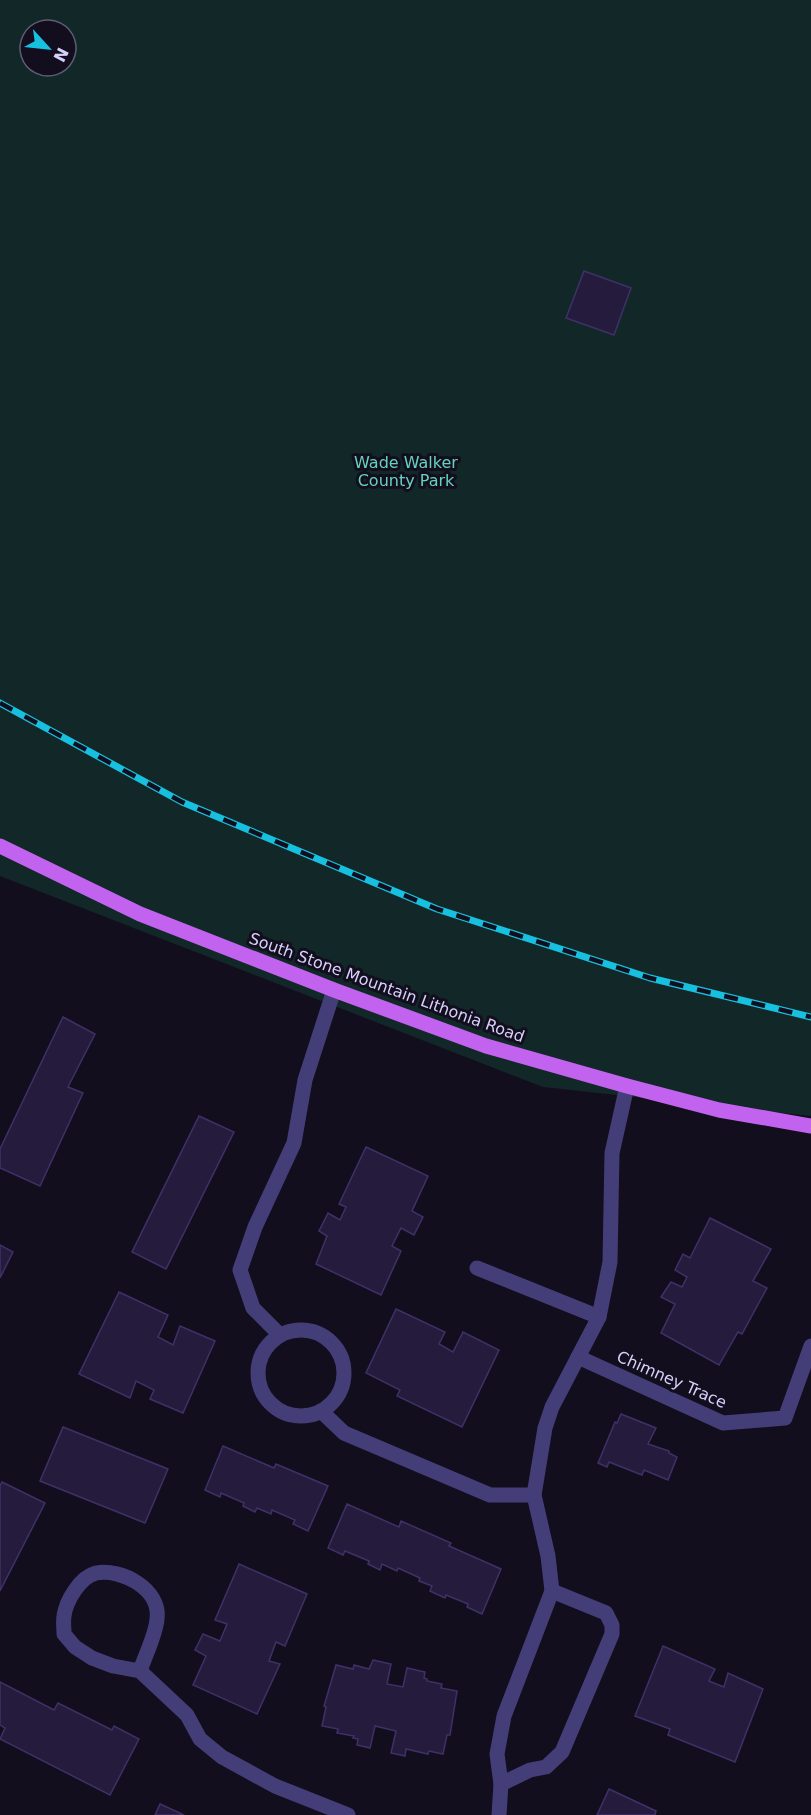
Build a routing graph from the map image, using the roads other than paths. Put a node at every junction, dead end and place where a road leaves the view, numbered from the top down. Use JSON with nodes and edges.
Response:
{"nodes":[{"id":1,"x":0,"y":846,"type":"edge"},
{"id":2,"x":334,"y":990,"type":"junction"},
{"id":3,"x":627,"y":1086,"type":"junction"},
{"id":4,"x":811,"y":1126,"type":"edge"},
{"id":5,"x":477,"y":1268,"type":"dead end"},
{"id":6,"x":598,"y":1317,"type":"junction"},
{"id":7,"x":280,"y":1335,"type":"junction"},
{"id":8,"x":811,"y":1346,"type":"edge"},
{"id":9,"x":578,"y":1357,"type":"junction"},
{"id":10,"x":321,"y":1411,"type":"junction"},
{"id":11,"x":534,"y":1495,"type":"junction"},
{"id":12,"x":552,"y":1591,"type":"junction"},
{"id":13,"x":140,"y":1671,"type":"junction"},
{"id":14,"x":501,"y":1784,"type":"junction"},
{"id":15,"x":312,"y":1809,"type":"edge"},
{"id":16,"x":348,"y":1815,"type":"edge"},
{"id":17,"x":499,"y":1815,"type":"edge"}],
"edges":[{"from":1,"to":2,"type":"main road","name":"South Stone Mountain Lithonia Road"},
{"from":2,"to":3,"type":"main road","name":"South Stone Mountain Lithonia Road"},
{"from":2,"to":7,"type":"street"},
{"from":3,"to":4,"type":"main road","name":"South Stone Mountain Lithonia Road"},
{"from":3,"to":6,"type":"street"},
{"from":5,"to":6,"type":"street"},
{"from":6,"to":9,"type":"street"},
{"from":7,"to":10,"type":"street"},
{"from":7,"to":10,"type":"street"},
{"from":8,"to":9,"type":"street","name":"Chimney Trace"},
{"from":9,"to":11,"type":"street"},
{"from":10,"to":11,"type":"street"},
{"from":11,"to":12,"type":"street"},
{"from":12,"to":14,"type":"street"},
{"from":12,"to":14,"type":"street"},
{"from":13,"to":13,"type":"street"},
{"from":13,"to":15,"type":"street"},
{"from":14,"to":17,"type":"street"},
{"from":15,"to":16,"type":"street"}]}
